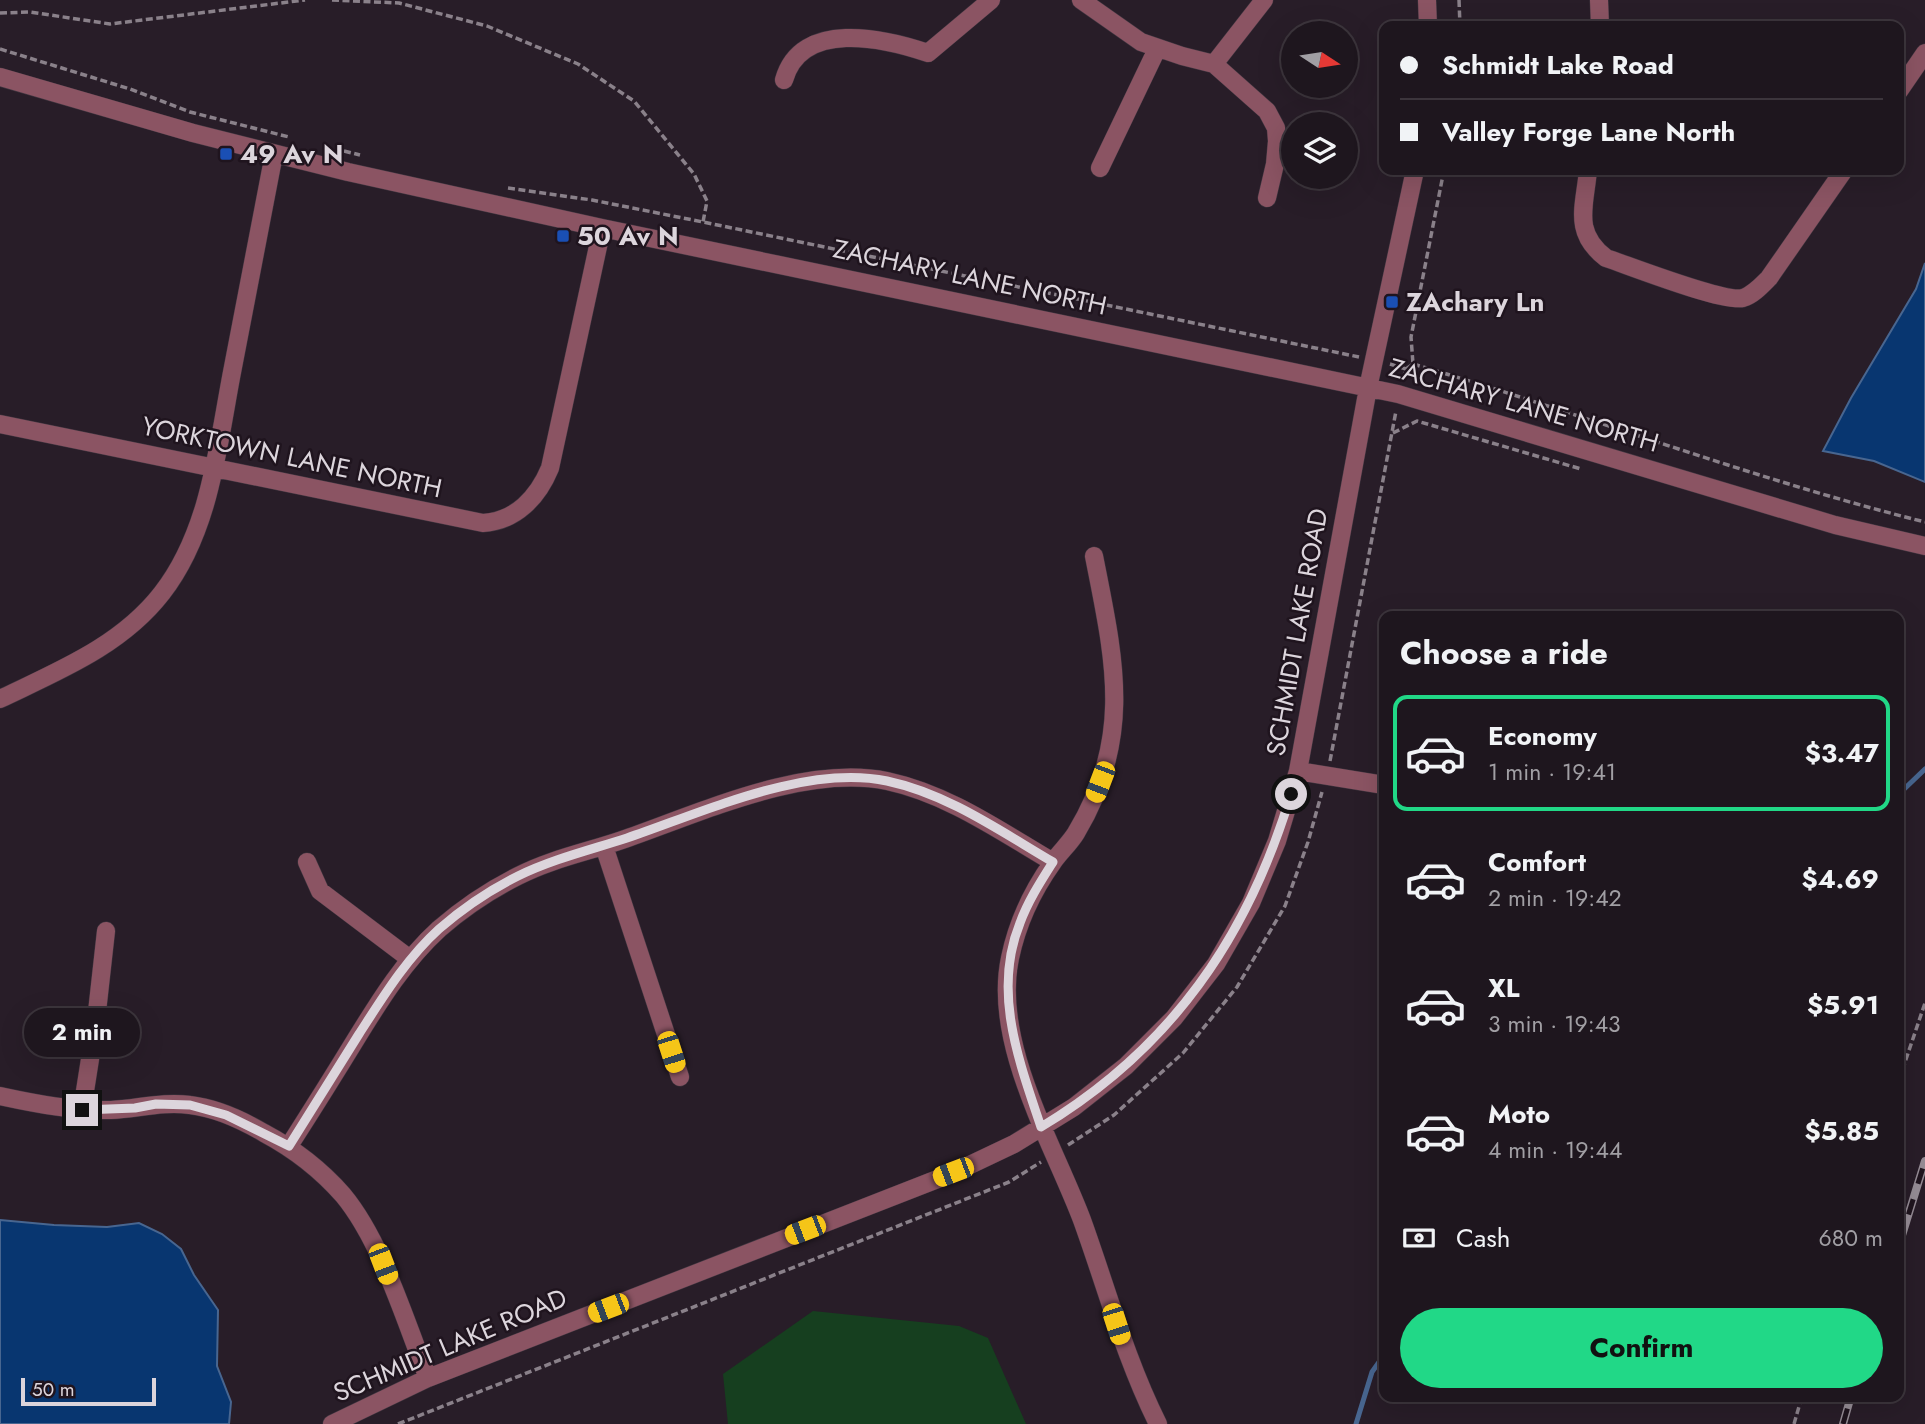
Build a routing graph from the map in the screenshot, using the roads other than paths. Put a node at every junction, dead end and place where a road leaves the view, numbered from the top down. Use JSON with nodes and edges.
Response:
{"nodes":[{"id":1,"x":991,"y":0,"type":"edge"},
{"id":2,"x":1264,"y":0,"type":"edge"},
{"id":3,"x":1427,"y":0,"type":"edge"},
{"id":4,"x":1599,"y":0,"type":"edge"},
{"id":5,"x":1084,"y":1,"type":"edge"},
{"id":6,"x":1427,"y":21,"type":"edge"},
{"id":7,"x":1600,"y":21,"type":"edge"},
{"id":8,"x":1157,"y":49,"type":"junction"},
{"id":9,"x":1925,"y":53,"type":"edge"},
{"id":10,"x":1214,"y":64,"type":"junction"},
{"id":11,"x":0,"y":77,"type":"edge"},
{"id":12,"x":784,"y":80,"type":"dead end"},
{"id":13,"x":1904,"y":84,"type":"edge"},
{"id":14,"x":274,"y":153,"type":"junction"},
{"id":15,"x":1100,"y":168,"type":"dead end"},
{"id":16,"x":1414,"y":175,"type":"edge"},
{"id":17,"x":1587,"y":175,"type":"edge"},
{"id":18,"x":1841,"y":175,"type":"edge"},
{"id":19,"x":1267,"y":198,"type":"dead end"},
{"id":20,"x":602,"y":228,"type":"junction"},
{"id":21,"x":1367,"y":388,"type":"junction"},
{"id":22,"x":0,"y":424,"type":"edge"},
{"id":23,"x":214,"y":467,"type":"junction"},
{"id":24,"x":1925,"y":546,"type":"edge"},
{"id":25,"x":1094,"y":556,"type":"dead end"},
{"id":26,"x":0,"y":699,"type":"edge"},
{"id":27,"x":1298,"y":771,"type":"junction"},
{"id":28,"x":1379,"y":784,"type":"edge"},
{"id":29,"x":604,"y":846,"type":"junction"},
{"id":30,"x":307,"y":862,"type":"dead end"},
{"id":31,"x":1053,"y":862,"type":"junction"},
{"id":32,"x":106,"y":931,"type":"dead end"},
{"id":33,"x":410,"y":959,"type":"junction"},
{"id":34,"x":680,"y":1077,"type":"dead end"},
{"id":35,"x":0,"y":1096,"type":"edge"},
{"id":36,"x":82,"y":1110,"type":"junction"},
{"id":37,"x":1041,"y":1127,"type":"junction"},
{"id":38,"x":289,"y":1146,"type":"junction"},
{"id":39,"x":428,"y":1378,"type":"junction"},
{"id":40,"x":332,"y":1424,"type":"edge"},
{"id":41,"x":1158,"y":1424,"type":"edge"}],
"edges":[{"from":1,"to":12,"type":"street"},
{"from":2,"to":10,"type":"street"},
{"from":3,"to":6,"type":"street"},
{"from":4,"to":7,"type":"street"},
{"from":5,"to":8,"type":"street"},
{"from":8,"to":10,"type":"street"},
{"from":8,"to":15,"type":"street"},
{"from":9,"to":13,"type":"street"},
{"from":10,"to":19,"type":"street"},
{"from":11,"to":14,"type":"street","name":"ZACHARY LANE NORTH"},
{"from":14,"to":20,"type":"street","name":"ZACHARY LANE NORTH"},
{"from":14,"to":23,"type":"street"},
{"from":16,"to":21,"type":"street","name":"SCHMIDT LAKE ROAD"},
{"from":17,"to":18,"type":"street"},
{"from":20,"to":21,"type":"street","name":"ZACHARY LANE NORTH"},
{"from":20,"to":23,"type":"street","name":"YORKTOWN LANE NORTH"},
{"from":21,"to":24,"type":"street","name":"ZACHARY LANE NORTH"},
{"from":21,"to":27,"type":"street","name":"SCHMIDT LAKE ROAD"},
{"from":22,"to":23,"type":"street","name":"YORKTOWN LANE NORTH"},
{"from":23,"to":26,"type":"street"},
{"from":25,"to":31,"type":"street"},
{"from":27,"to":28,"type":"street"},
{"from":27,"to":37,"type":"street","name":"SCHMIDT LAKE ROAD"},
{"from":29,"to":31,"type":"street"},
{"from":29,"to":33,"type":"street"},
{"from":29,"to":34,"type":"street"},
{"from":30,"to":33,"type":"street"},
{"from":31,"to":37,"type":"street"},
{"from":32,"to":36,"type":"street"},
{"from":33,"to":38,"type":"street"},
{"from":35,"to":36,"type":"street"},
{"from":36,"to":38,"type":"street"},
{"from":37,"to":39,"type":"street","name":"SCHMIDT LAKE ROAD"},
{"from":37,"to":41,"type":"street"},
{"from":38,"to":39,"type":"street"},
{"from":39,"to":40,"type":"street","name":"SCHMIDT LAKE ROAD"}]}
